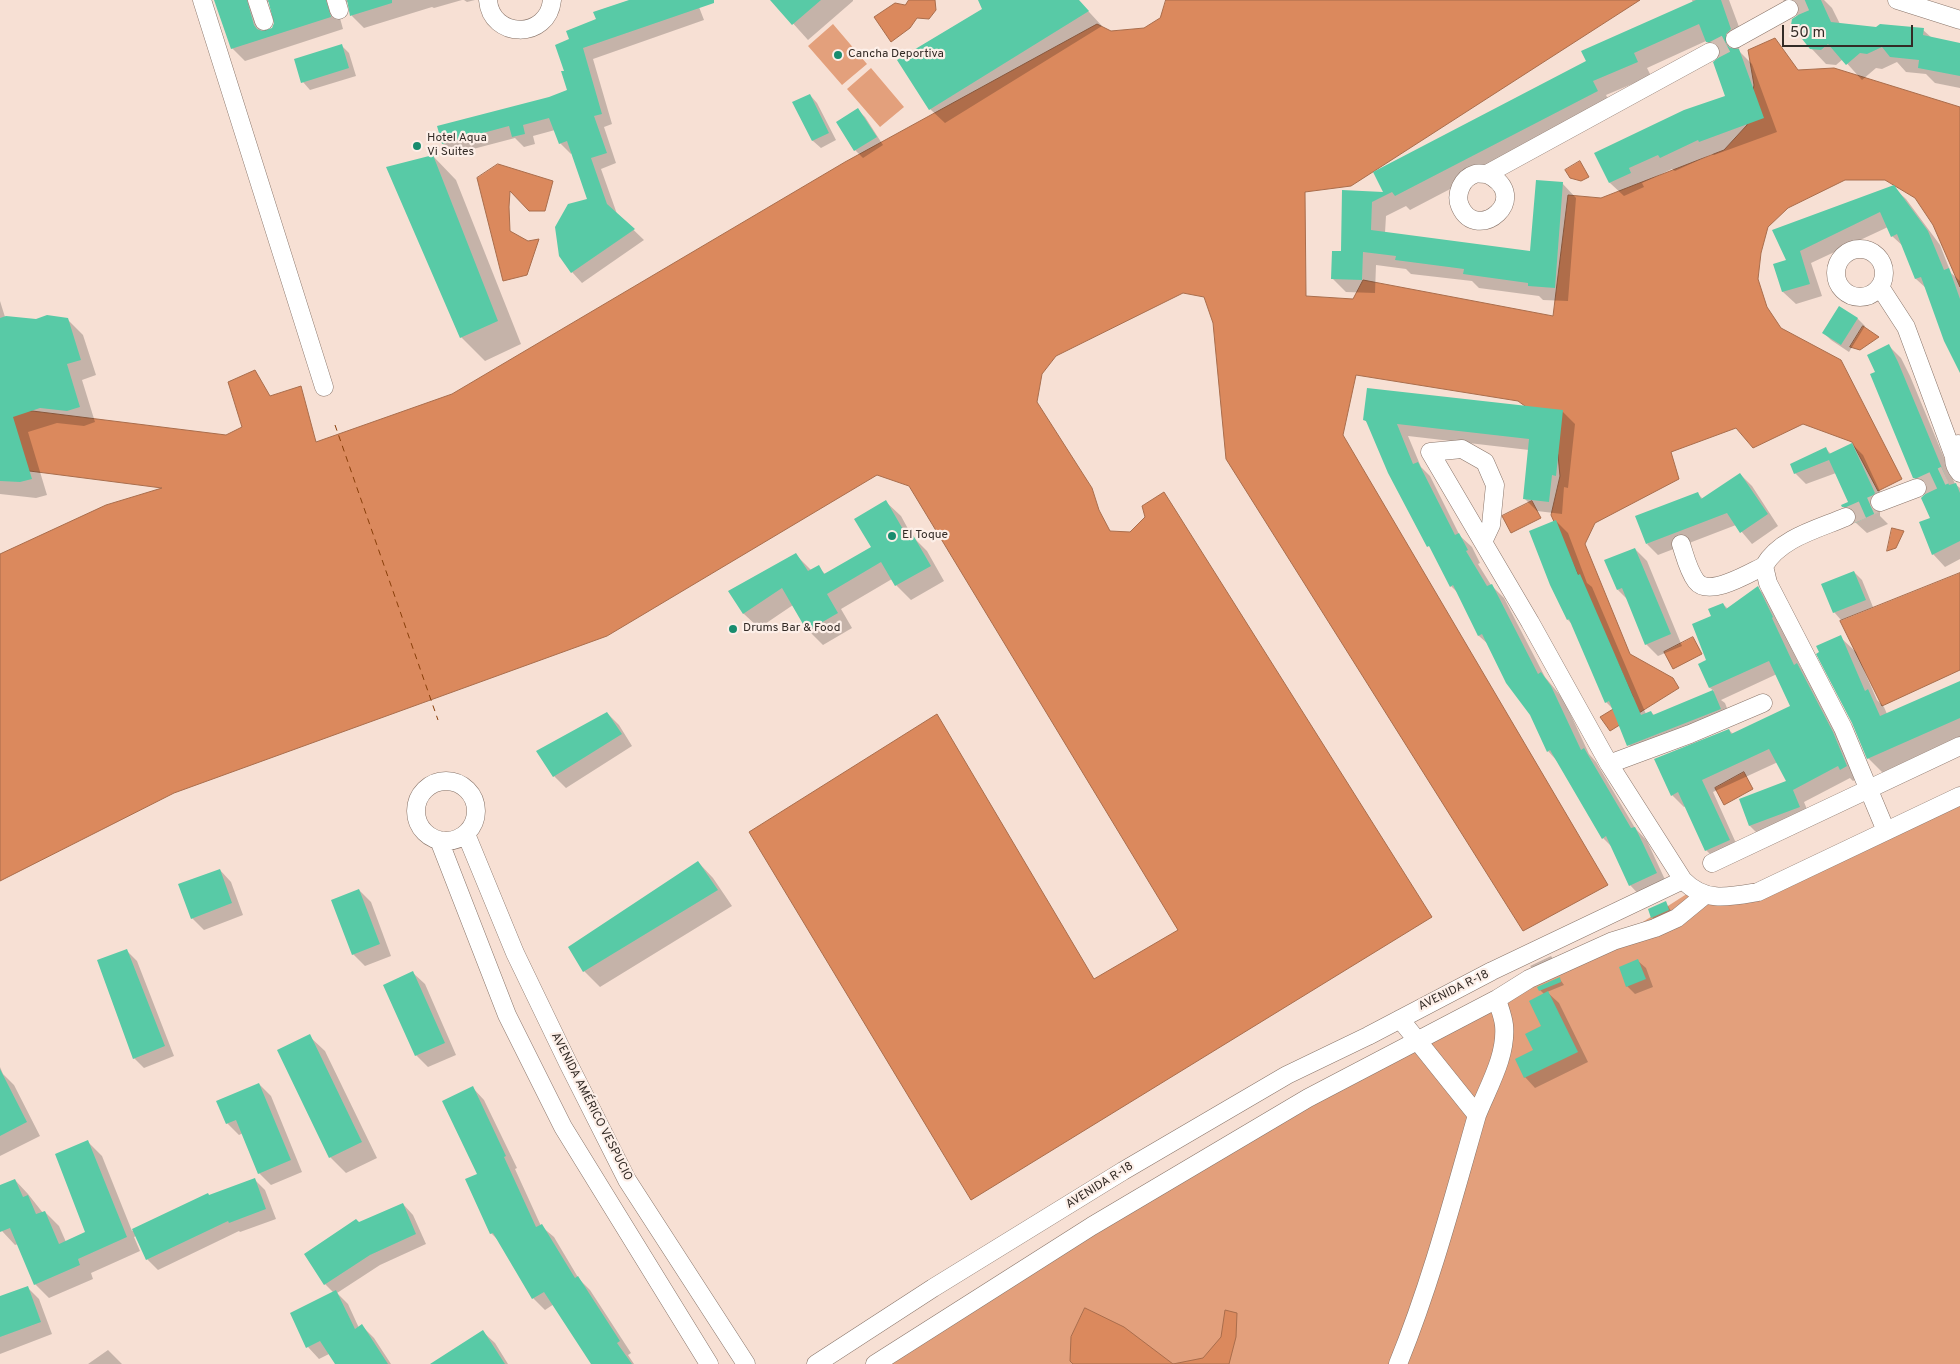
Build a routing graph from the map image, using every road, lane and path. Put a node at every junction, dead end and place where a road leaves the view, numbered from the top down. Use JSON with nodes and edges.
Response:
{"nodes":[{"id":1,"x":202,"y":0,"type":"edge"},
{"id":2,"x":257,"y":0,"type":"edge"},
{"id":3,"x":488,"y":0,"type":"edge"},
{"id":4,"x":552,"y":0,"type":"edge"},
{"id":5,"x":1897,"y":0,"type":"edge"},
{"id":6,"x":1789,"y":10,"type":"tunnel mouth"},
{"id":7,"x":1960,"y":20,"type":"edge"},
{"id":8,"x":264,"y":21,"type":"dead end"},
{"id":9,"x":1738,"y":37,"type":"tunnel mouth"},
{"id":10,"x":1710,"y":52,"type":"tunnel mouth"},
{"id":11,"x":1487,"y":174,"type":"dead end"},
{"id":12,"x":1880,"y":286,"type":"dead end"},
{"id":13,"x":324,"y":387,"type":"dead end"},
{"id":14,"x":1955,"y":463,"type":"edge"},
{"id":15,"x":1917,"y":488,"type":"tunnel mouth"},
{"id":16,"x":1880,"y":502,"type":"tunnel mouth"},
{"id":17,"x":1846,"y":516,"type":"tunnel mouth"},
{"id":18,"x":1483,"y":542,"type":"junction"},
{"id":19,"x":1681,"y":544,"type":"dead end"},
{"id":20,"x":1764,"y":566,"type":"junction"},
{"id":21,"x":1763,"y":703,"type":"dead end"},
{"id":22,"x":1960,"y":746,"type":"edge"},
{"id":23,"x":1609,"y":764,"type":"junction"},
{"id":24,"x":1870,"y":788,"type":"junction"},
{"id":25,"x":1960,"y":796,"type":"edge"},
{"id":26,"x":1886,"y":830,"type":"junction"},
{"id":27,"x":466,"y":834,"type":"junction"},
{"id":28,"x":439,"y":840,"type":"junction"},
{"id":29,"x":1712,"y":863,"type":"dead end"},
{"id":30,"x":1683,"y":880,"type":"junction"},
{"id":31,"x":1705,"y":895,"type":"junction"},
{"id":32,"x":1492,"y":971,"type":"junction"},
{"id":33,"x":1501,"y":996,"type":"junction"},
{"id":34,"x":1400,"y":1019,"type":"junction"},
{"id":35,"x":1417,"y":1040,"type":"junction"},
{"id":36,"x":1477,"y":1115,"type":"junction"},
{"id":37,"x":709,"y":1364,"type":"edge"},
{"id":38,"x":746,"y":1364,"type":"edge"},
{"id":39,"x":816,"y":1364,"type":"edge"},
{"id":40,"x":875,"y":1364,"type":"edge"},
{"id":41,"x":1398,"y":1364,"type":"edge"}],
"edges":[{"from":1,"to":13,"type":"street"},
{"from":2,"to":8,"type":"street"},
{"from":3,"to":4,"type":"street"},
{"from":5,"to":7,"type":"street"},
{"from":6,"to":9,"type":"street"},
{"from":10,"to":11,"type":"street"},
{"from":12,"to":14,"type":"street"},
{"from":15,"to":16,"type":"street"},
{"from":17,"to":20,"type":"street"},
{"from":18,"to":18,"type":"street"},
{"from":18,"to":23,"type":"street"},
{"from":19,"to":20,"type":"street"},
{"from":20,"to":24,"type":"street"},
{"from":21,"to":23,"type":"street"},
{"from":22,"to":24,"type":"street"},
{"from":23,"to":30,"type":"street"},
{"from":24,"to":26,"type":"street"},
{"from":24,"to":29,"type":"street"},
{"from":25,"to":26,"type":"street"},
{"from":26,"to":31,"type":"street"},
{"from":27,"to":28,"type":"street"},
{"from":27,"to":28,"type":"street"},
{"from":27,"to":38,"type":"street","name":"AVENIDA AMÉRICO VESPUCIO"},
{"from":28,"to":37,"type":"street"},
{"from":30,"to":31,"type":"street"},
{"from":30,"to":32,"type":"street"},
{"from":31,"to":33,"type":"street"},
{"from":32,"to":33,"type":"street","name":"AVENIDA R-18"},
{"from":32,"to":34,"type":"street","name":"AVENIDA R-18"},
{"from":33,"to":35,"type":"street","name":"AVENIDA R-18"},
{"from":33,"to":36,"type":"street"},
{"from":34,"to":35,"type":"street"},
{"from":34,"to":39,"type":"street","name":"AVENIDA R-18"},
{"from":35,"to":36,"type":"street"},
{"from":35,"to":40,"type":"street","name":"AVENIDA R-18"},
{"from":36,"to":41,"type":"street"}]}
